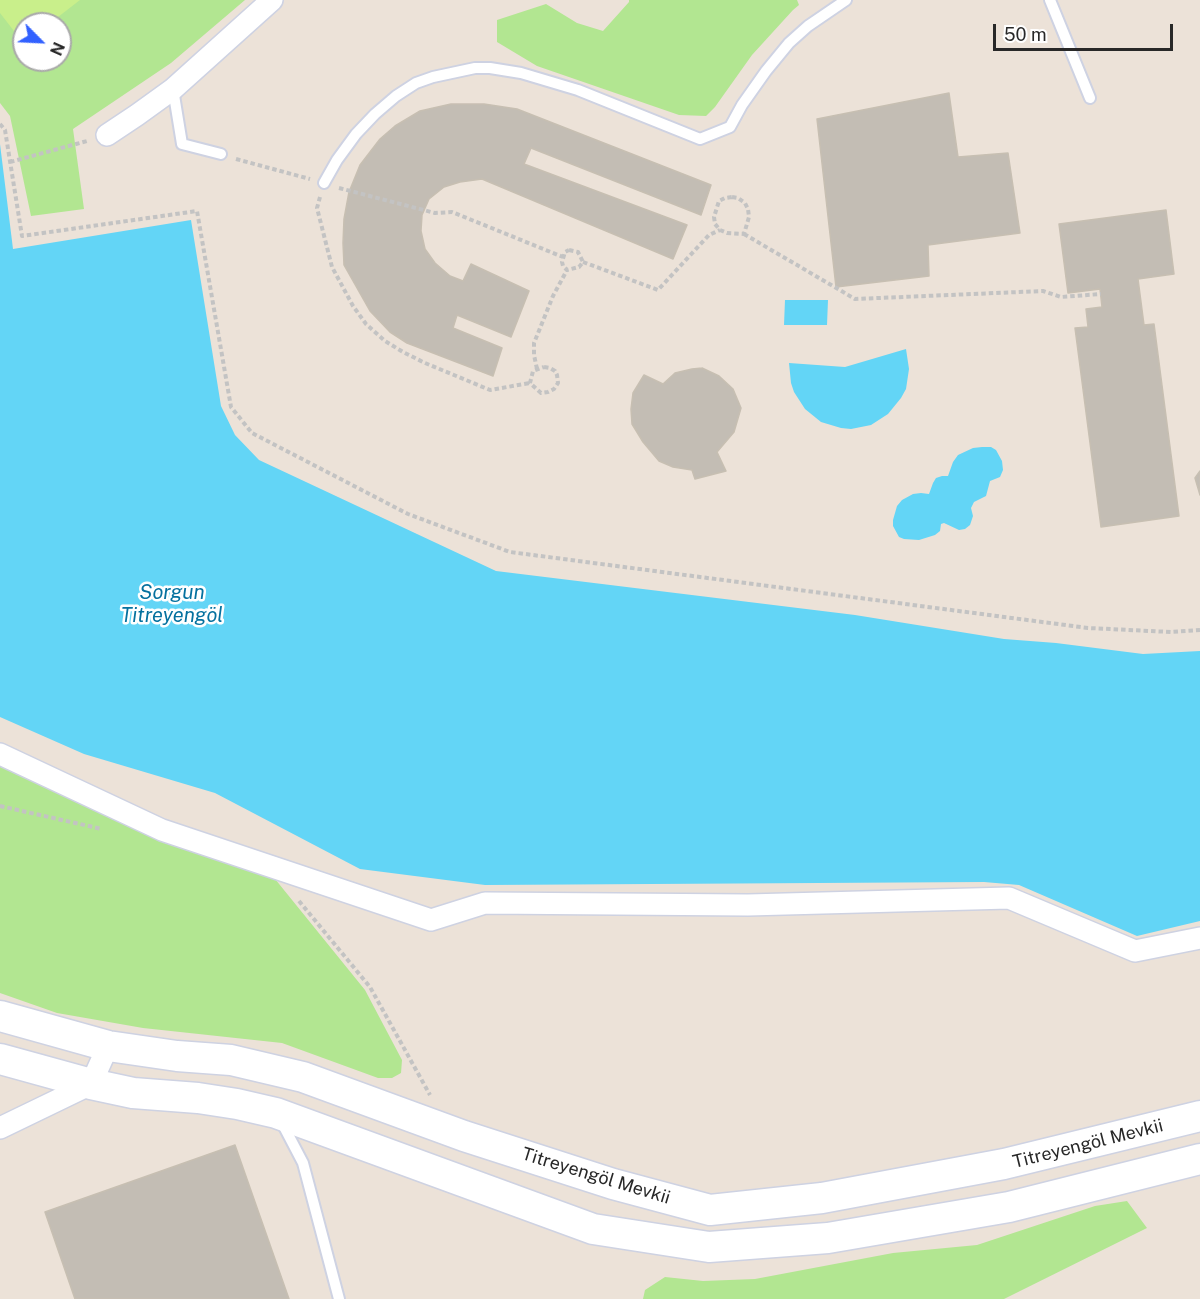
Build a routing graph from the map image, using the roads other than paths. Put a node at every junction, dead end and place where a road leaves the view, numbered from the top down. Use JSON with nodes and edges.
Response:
{"nodes":[{"id":1,"x":272,"y":0,"type":"edge"},
{"id":2,"x":846,"y":0,"type":"edge"},
{"id":3,"x":1050,"y":0,"type":"edge"},
{"id":4,"x":173,"y":89,"type":"junction"},
{"id":5,"x":1090,"y":98,"type":"dead end"},
{"id":6,"x":107,"y":135,"type":"road end"},
{"id":7,"x":221,"y":154,"type":"road end"},
{"id":8,"x":324,"y":183,"type":"road end"},
{"id":9,"x":0,"y":754,"type":"edge"},
{"id":10,"x":1200,"y":938,"type":"edge"},
{"id":11,"x":0,"y":1016,"type":"edge"},
{"id":12,"x":108,"y":1046,"type":"junction"},
{"id":13,"x":0,"y":1059,"type":"edge"},
{"id":14,"x":91,"y":1084,"type":"junction"},
{"id":15,"x":276,"y":1113,"type":"junction"},
{"id":16,"x":1200,"y":1116,"type":"edge"},
{"id":17,"x":0,"y":1128,"type":"edge"},
{"id":18,"x":1200,"y":1159,"type":"edge"},
{"id":19,"x":339,"y":1299,"type":"edge"}],
"edges":[{"from":1,"to":4,"type":"street"},
{"from":2,"to":8,"type":"lane"},
{"from":3,"to":5,"type":"lane"},
{"from":4,"to":6,"type":"street"},
{"from":4,"to":7,"type":"lane"},
{"from":9,"to":10,"type":"street"},
{"from":11,"to":12,"type":"street","name":"Titreyengöl Mevkii"},
{"from":12,"to":14,"type":"street"},
{"from":12,"to":16,"type":"street","name":"Titreyengöl Mevkii"},
{"from":13,"to":14,"type":"street"},
{"from":14,"to":15,"type":"street"},
{"from":14,"to":17,"type":"street"},
{"from":15,"to":18,"type":"street"},
{"from":15,"to":19,"type":"lane"}]}
